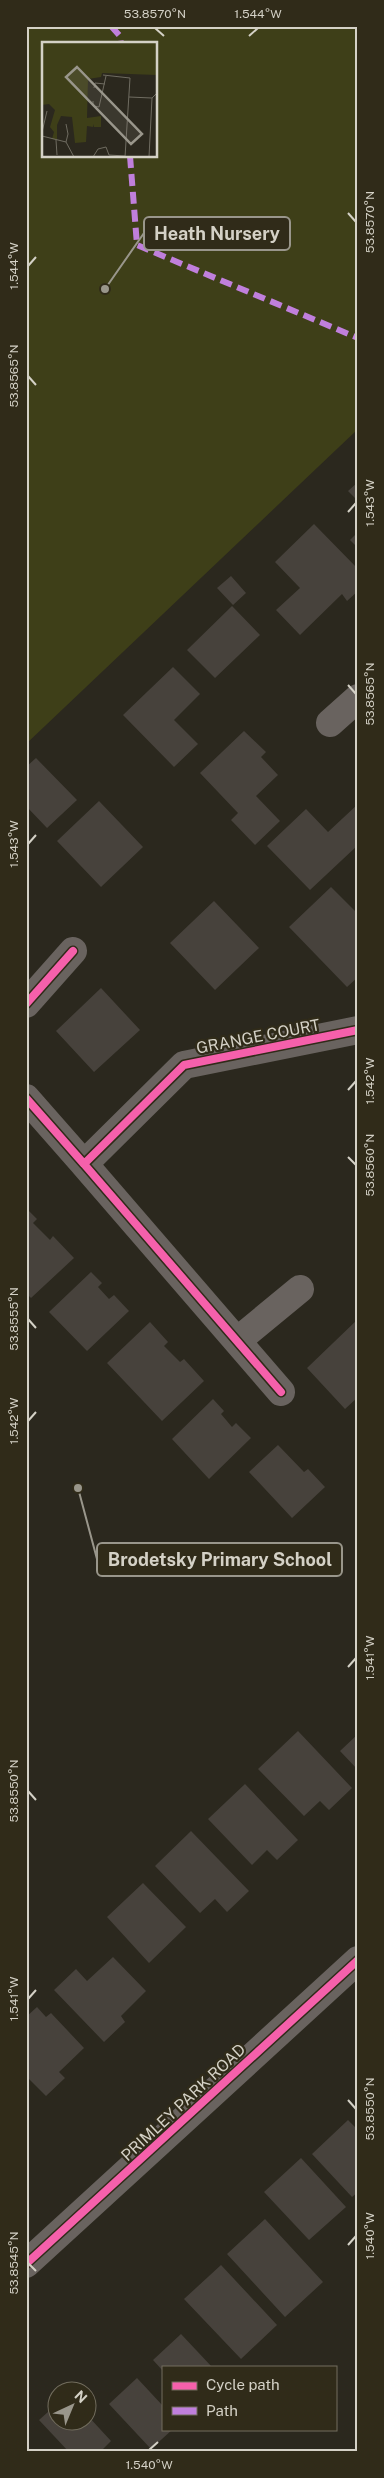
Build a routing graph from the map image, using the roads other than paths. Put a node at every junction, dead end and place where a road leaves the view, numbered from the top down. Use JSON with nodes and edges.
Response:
{"nodes":[{"id":1,"x":358,"y":698,"type":"edge"},
{"id":2,"x":330,"y":724,"type":"dead end"},
{"id":3,"x":74,"y":951,"type":"dead end"},
{"id":4,"x":26,"y":1004,"type":"edge"},
{"id":5,"x":358,"y":1030,"type":"edge"},
{"id":6,"x":26,"y":1098,"type":"edge"},
{"id":7,"x":84,"y":1164,"type":"junction"},
{"id":8,"x":300,"y":1288,"type":"dead end"},
{"id":9,"x":237,"y":1341,"type":"junction"},
{"id":10,"x":281,"y":1392,"type":"dead end"},
{"id":11,"x":358,"y":1960,"type":"edge"},
{"id":12,"x":26,"y":2264,"type":"edge"}],
"edges":[{"from":1,"to":2,"type":"street"},
{"from":3,"to":4,"type":"street"},
{"from":5,"to":7,"type":"street","name":"GRANGE COURT"},
{"from":6,"to":7,"type":"street"},
{"from":7,"to":9,"type":"street"},
{"from":8,"to":9,"type":"street"},
{"from":9,"to":10,"type":"street"},
{"from":11,"to":12,"type":"street","name":"PRIMLEY PARK ROAD"}]}
